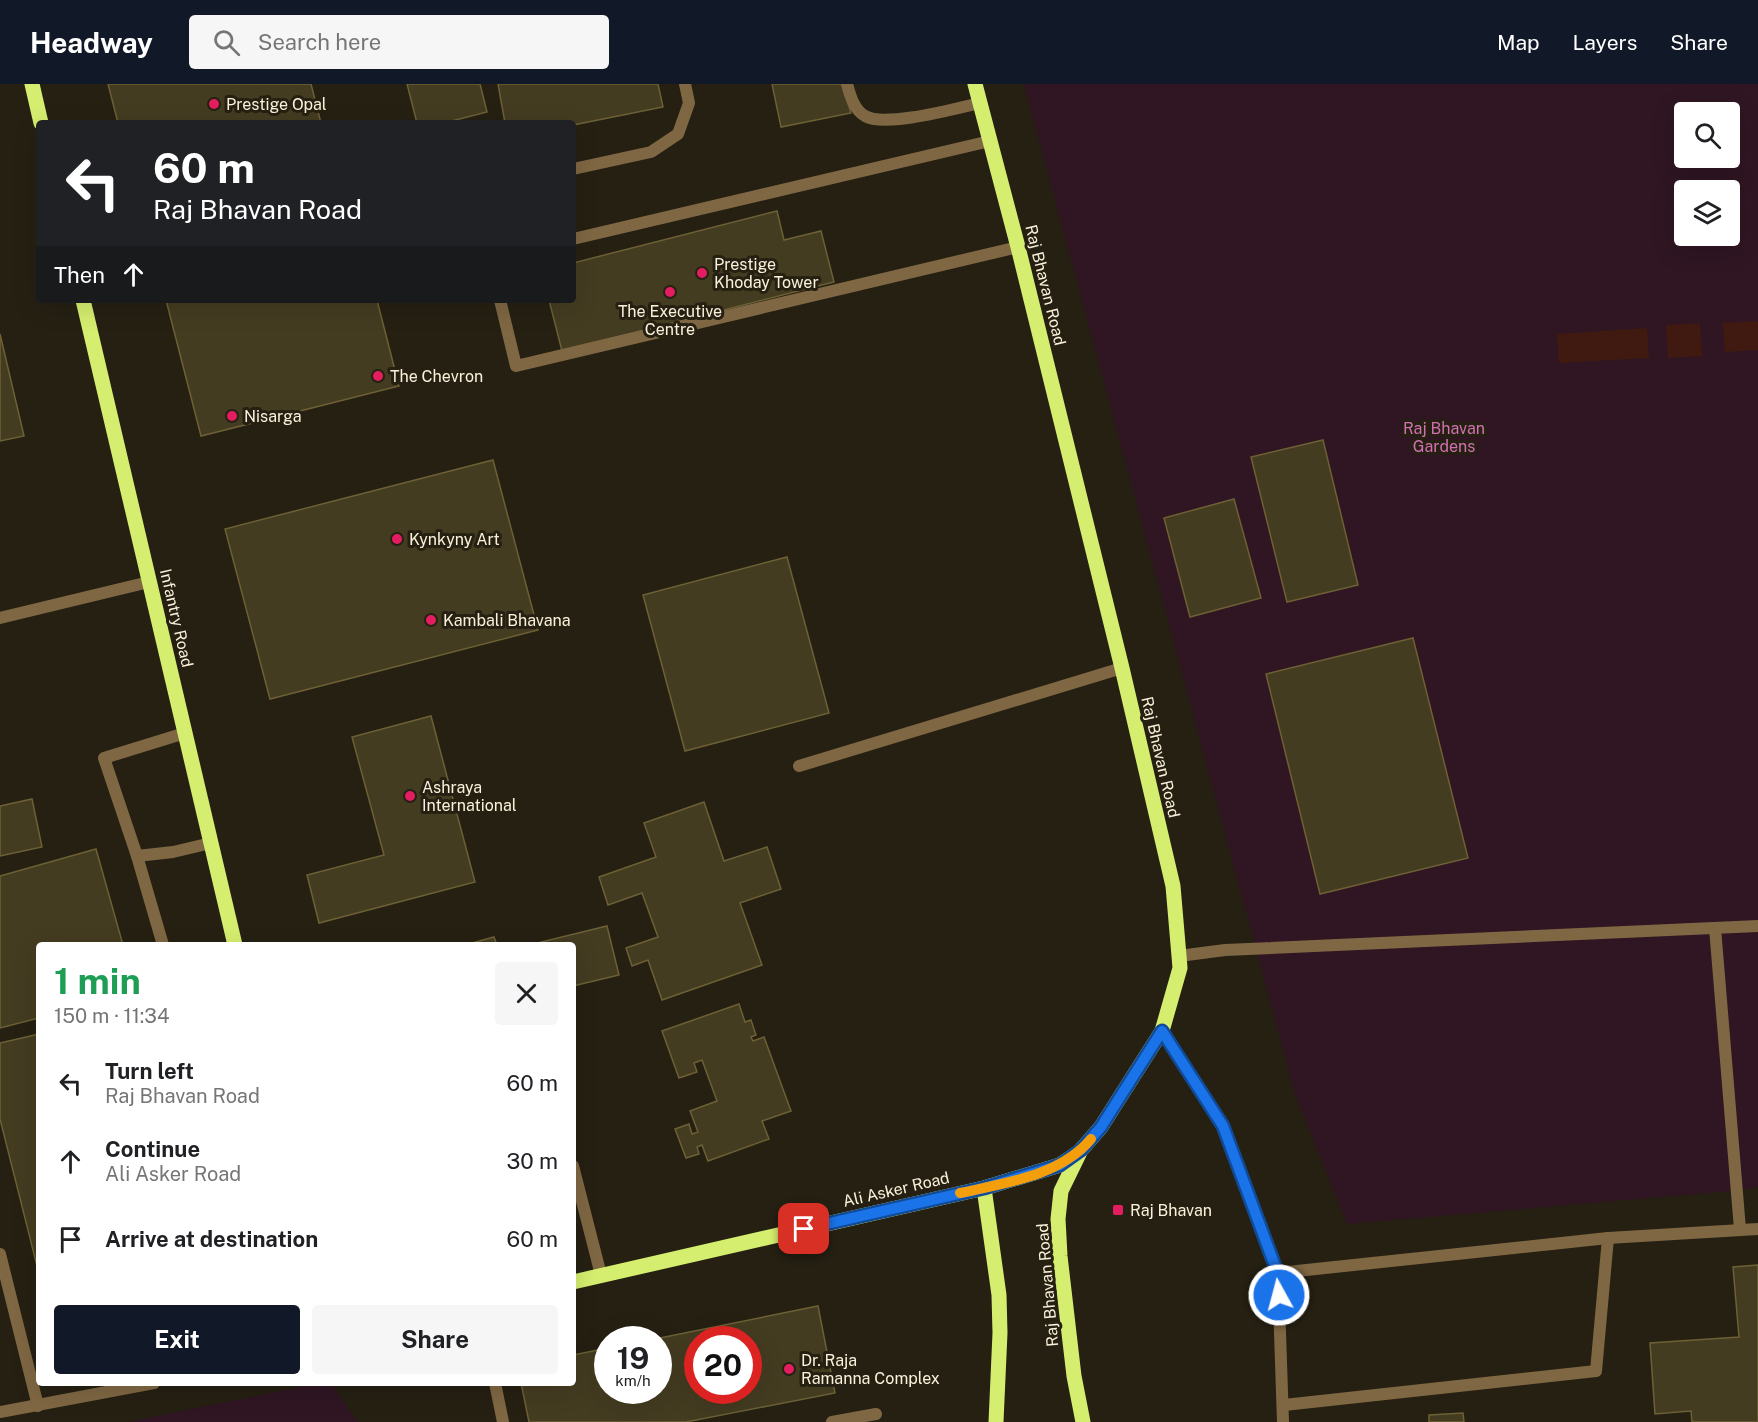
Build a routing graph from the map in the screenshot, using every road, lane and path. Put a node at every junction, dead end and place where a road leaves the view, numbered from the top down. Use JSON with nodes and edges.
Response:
{"nodes":[{"id":1,"x":32,"y":84,"type":"edge"},
{"id":2,"x":685,"y":84,"type":"edge"},
{"id":3,"x":847,"y":84,"type":"edge"},
{"id":4,"x":975,"y":84,"type":"edge"},
{"id":5,"x":980,"y":103,"type":"junction"},
{"id":6,"x":40,"y":120,"type":"edge"},
{"id":7,"x":990,"y":141,"type":"junction"},
{"id":8,"x":576,"y":169,"type":"edge"},
{"id":9,"x":576,"y":238,"type":"edge"},
{"id":10,"x":1018,"y":247,"type":"junction"},
{"id":11,"x":84,"y":303,"type":"edge"},
{"id":12,"x":501,"y":303,"type":"edge"},
{"id":13,"x":149,"y":582,"type":"junction"},
{"id":14,"x":0,"y":618,"type":"edge"},
{"id":15,"x":1122,"y":668,"type":"junction"},
{"id":16,"x":185,"y":733,"type":"junction"},
{"id":17,"x":799,"y":766,"type":"dead end"},
{"id":18,"x":211,"y":843,"type":"junction"},
{"id":19,"x":137,"y":856,"type":"junction"},
{"id":20,"x":1758,"y":926,"type":"edge"},
{"id":21,"x":1716,"y":928,"type":"junction"},
{"id":22,"x":162,"y":942,"type":"edge"},
{"id":23,"x":234,"y":942,"type":"edge"},
{"id":24,"x":1179,"y":956,"type":"junction"},
{"id":25,"x":1162,"y":1031,"type":"junction"},
{"id":26,"x":1081,"y":1150,"type":"junction"},
{"id":27,"x":576,"y":1178,"type":"edge"},
{"id":28,"x":984,"y":1188,"type":"junction"},
{"id":29,"x":1740,"y":1229,"type":"junction"},
{"id":30,"x":1758,"y":1229,"type":"edge"},
{"id":31,"x":1608,"y":1239,"type":"junction"},
{"id":32,"x":0,"y":1256,"type":"edge"},
{"id":33,"x":1278,"y":1274,"type":"junction"},
{"id":34,"x":601,"y":1275,"type":"junction"},
{"id":35,"x":576,"y":1281,"type":"edge"},
{"id":36,"x":139,"y":1386,"type":"edge"},
{"id":37,"x":496,"y":1386,"type":"edge"},
{"id":38,"x":1284,"y":1405,"type":"junction"},
{"id":39,"x":38,"y":1406,"type":"junction"},
{"id":40,"x":0,"y":1412,"type":"edge"},
{"id":41,"x":876,"y":1414,"type":"dead end"},
{"id":42,"x":503,"y":1422,"type":"edge"},
{"id":43,"x":832,"y":1422,"type":"edge"},
{"id":44,"x":996,"y":1422,"type":"edge"},
{"id":45,"x":1083,"y":1422,"type":"edge"},
{"id":46,"x":1284,"y":1422,"type":"edge"}],
"edges":[{"from":1,"to":6,"type":"main road"},
{"from":2,"to":8,"type":"street"},
{"from":3,"to":5,"type":"street"},
{"from":4,"to":5,"type":"main road","name":"Raj Bhavan Road"},
{"from":5,"to":7,"type":"main road","name":"Raj Bhavan Road"},
{"from":7,"to":9,"type":"street"},
{"from":7,"to":10,"type":"main road","name":"Raj Bhavan Road"},
{"from":10,"to":12,"type":"street"},
{"from":10,"to":15,"type":"main road","name":"Raj Bhavan Road"},
{"from":11,"to":13,"type":"main road","name":"Infantry Road"},
{"from":13,"to":14,"type":"street"},
{"from":13,"to":16,"type":"main road","name":"Infantry Road"},
{"from":15,"to":17,"type":"street"},
{"from":15,"to":24,"type":"main road","name":"Raj Bhavan Road"},
{"from":16,"to":18,"type":"main road","name":"Infantry Road"},
{"from":16,"to":19,"type":"street"},
{"from":18,"to":19,"type":"street"},
{"from":18,"to":23,"type":"main road","name":"Infantry Road"},
{"from":19,"to":22,"type":"street"},
{"from":20,"to":21,"type":"street"},
{"from":21,"to":24,"type":"street"},
{"from":21,"to":29,"type":"street"},
{"from":24,"to":25,"type":"main road","name":"Raj Bhavan Road"},
{"from":25,"to":26,"type":"main road","name":"Raj Bhavan Road"},
{"from":25,"to":33,"type":"street"},
{"from":26,"to":28,"type":"main road","name":"Ali Asker Road"},
{"from":26,"to":45,"type":"main road","name":"Raj Bhavan Road"},
{"from":27,"to":34,"type":"street"},
{"from":28,"to":34,"type":"main road","name":"Ali Asker Road"},
{"from":28,"to":44,"type":"main road"},
{"from":29,"to":30,"type":"street"},
{"from":29,"to":31,"type":"street"},
{"from":31,"to":33,"type":"street"},
{"from":31,"to":38,"type":"street"},
{"from":32,"to":39,"type":"street"},
{"from":33,"to":38,"type":"street"},
{"from":34,"to":35,"type":"main road","name":"Ali Asker Road"},
{"from":36,"to":39,"type":"street"},
{"from":37,"to":42,"type":"street"},
{"from":38,"to":46,"type":"street"},
{"from":39,"to":40,"type":"street"},
{"from":41,"to":43,"type":"street"}]}
